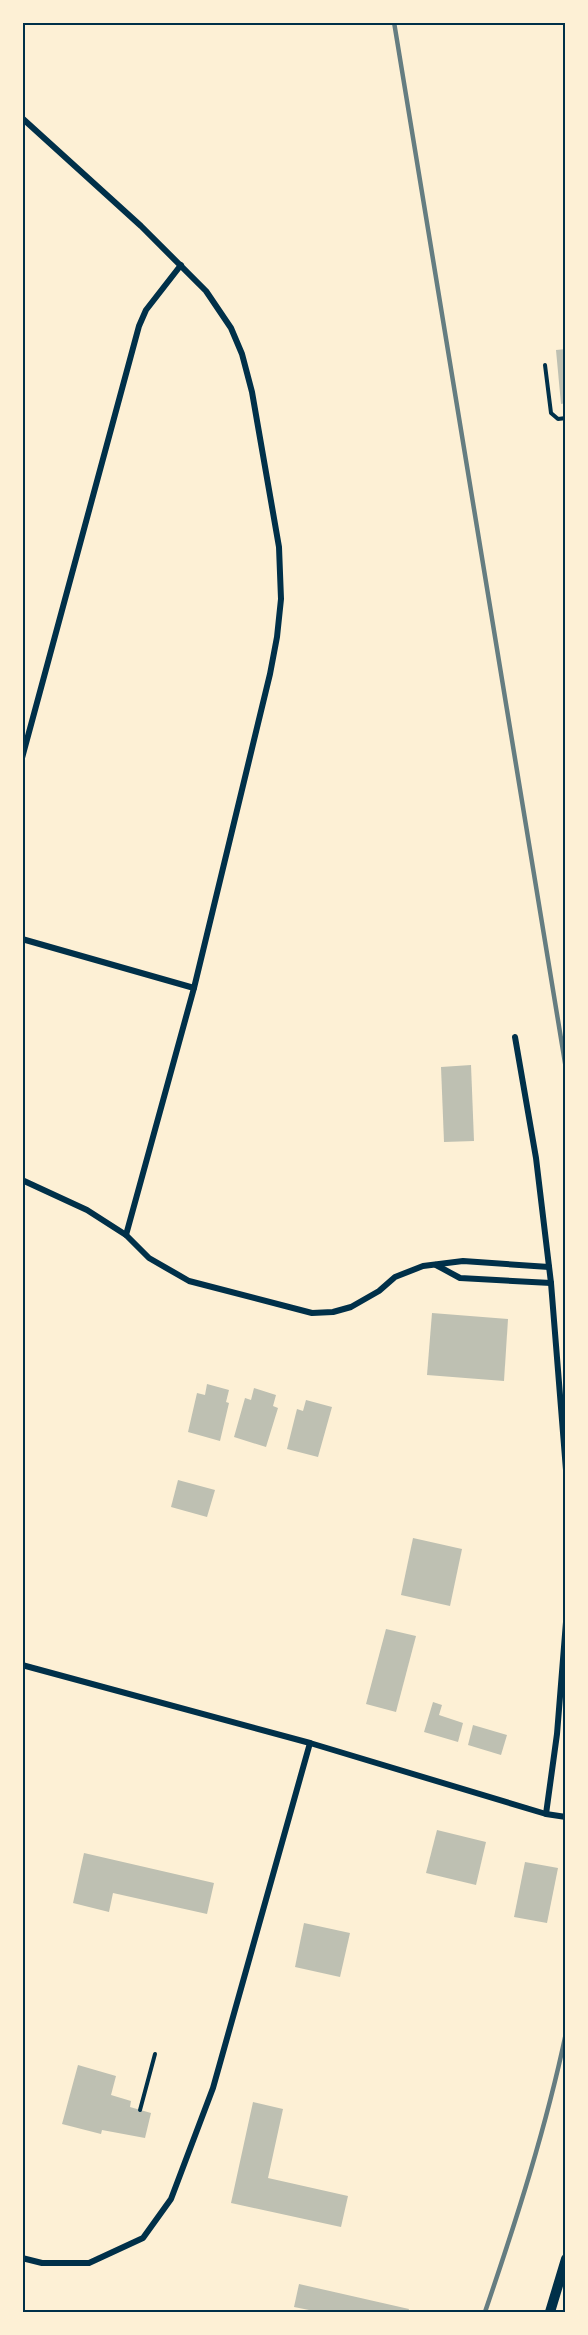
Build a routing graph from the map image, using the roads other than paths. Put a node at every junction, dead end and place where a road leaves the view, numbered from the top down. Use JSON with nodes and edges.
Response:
{"nodes":[{"id":1,"x":22,"y":118,"type":"edge"},
{"id":2,"x":181,"y":265,"type":"junction"},
{"id":3,"x":544,"y":365,"type":"dead end"},
{"id":4,"x":566,"y":418,"type":"edge"},
{"id":5,"x":22,"y":758,"type":"edge"},
{"id":6,"x":22,"y":939,"type":"edge"},
{"id":7,"x":195,"y":988,"type":"junction"},
{"id":8,"x":515,"y":1037,"type":"dead end"},
{"id":9,"x":22,"y":1180,"type":"edge"},
{"id":10,"x":126,"y":1236,"type":"junction"},
{"id":11,"x":436,"y":1265,"type":"junction"},
{"id":12,"x":549,"y":1267,"type":"junction"},
{"id":13,"x":551,"y":1283,"type":"junction"},
{"id":14,"x":566,"y":1470,"type":"edge"},
{"id":15,"x":566,"y":1622,"type":"edge"},
{"id":16,"x":22,"y":1665,"type":"edge"},
{"id":17,"x":310,"y":1743,"type":"junction"},
{"id":18,"x":546,"y":1814,"type":"junction"},
{"id":19,"x":566,"y":1817,"type":"edge"},
{"id":20,"x":155,"y":2054,"type":"dead end"},
{"id":21,"x":140,"y":2110,"type":"dead end"},
{"id":22,"x":22,"y":2258,"type":"edge"},
{"id":23,"x":566,"y":2259,"type":"edge"},
{"id":24,"x":563,"y":2280,"type":"edge"},
{"id":25,"x":550,"y":2313,"type":"edge"}],
"edges":[{"from":1,"to":2,"type":"street"},
{"from":2,"to":5,"type":"street"},
{"from":2,"to":7,"type":"street"},
{"from":3,"to":4,"type":"lane"},
{"from":6,"to":7,"type":"street"},
{"from":7,"to":10,"type":"street"},
{"from":8,"to":12,"type":"street"},
{"from":9,"to":10,"type":"street"},
{"from":10,"to":11,"type":"street"},
{"from":11,"to":12,"type":"street"},
{"from":11,"to":13,"type":"street"},
{"from":12,"to":13,"type":"street"},
{"from":13,"to":14,"type":"street"},
{"from":15,"to":18,"type":"street"},
{"from":16,"to":17,"type":"street"},
{"from":17,"to":18,"type":"street"},
{"from":17,"to":22,"type":"street"},
{"from":18,"to":19,"type":"street"},
{"from":20,"to":21,"type":"lane"},
{"from":23,"to":24,"type":"main road"},
{"from":24,"to":25,"type":"main road"}]}
